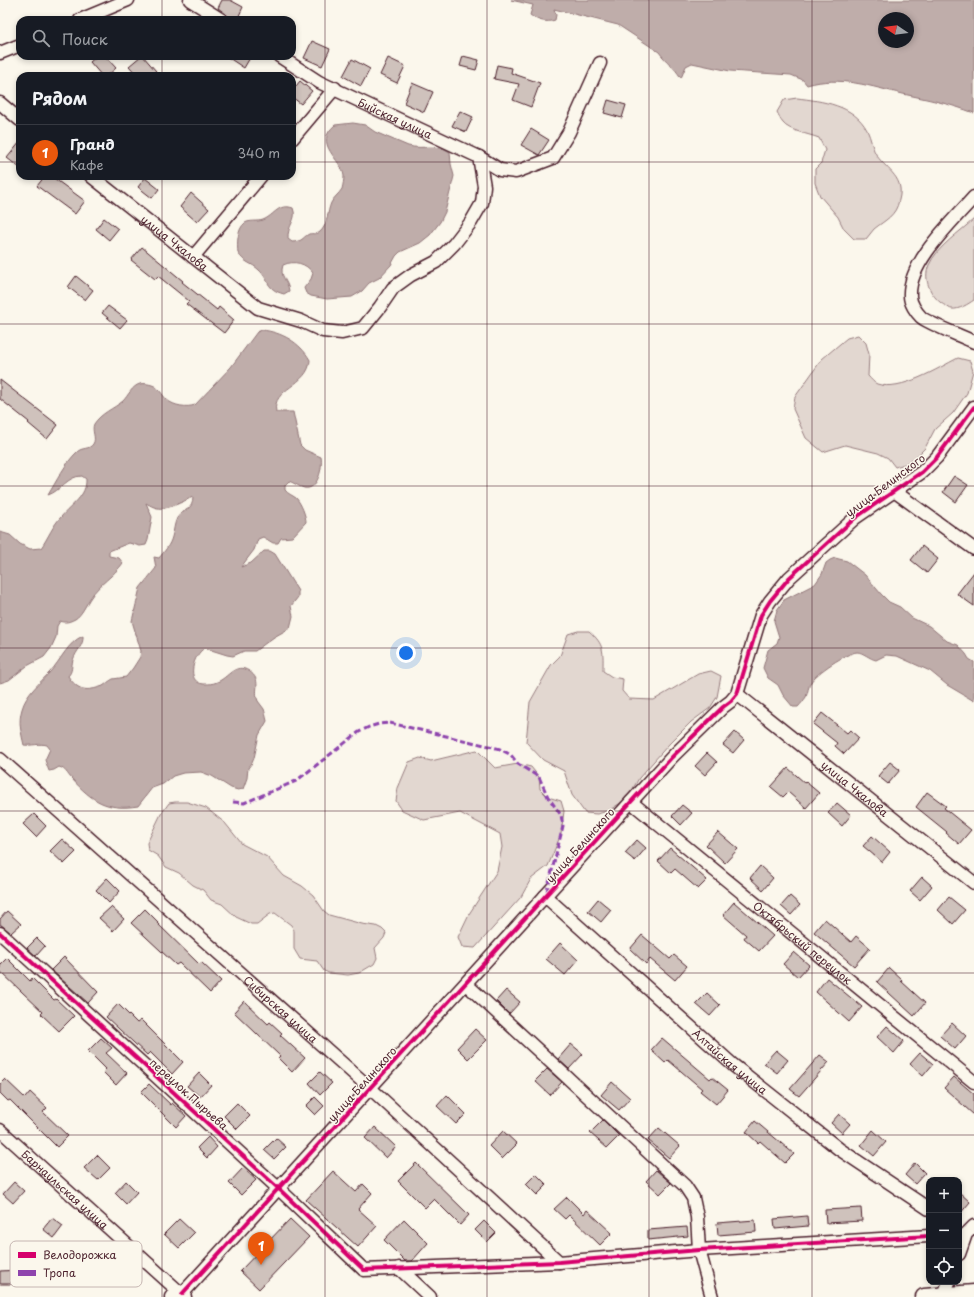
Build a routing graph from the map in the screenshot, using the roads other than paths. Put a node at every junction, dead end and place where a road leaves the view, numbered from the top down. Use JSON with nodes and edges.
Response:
{"nodes":[{"id":1,"x":128,"y":0,"type":"edge"},
{"id":2,"x":190,"y":0,"type":"edge"},
{"id":3,"x":90,"y":16,"type":"edge"},
{"id":4,"x":216,"y":16,"type":"edge"},
{"id":5,"x":16,"y":47,"type":"edge"},
{"id":6,"x":0,"y":53,"type":"edge"},
{"id":7,"x":285,"y":60,"type":"edge"},
{"id":8,"x":600,"y":63,"type":"dead end"},
{"id":9,"x":335,"y":88,"type":"junction"},
{"id":10,"x":0,"y":103,"type":"edge"},
{"id":11,"x":16,"y":117,"type":"edge"},
{"id":12,"x":296,"y":134,"type":"edge"},
{"id":13,"x":479,"y":157,"type":"junction"},
{"id":14,"x":96,"y":180,"type":"edge"},
{"id":15,"x":258,"y":180,"type":"edge"},
{"id":16,"x":974,"y":197,"type":"edge"},
{"id":17,"x":193,"y":256,"type":"junction"},
{"id":18,"x":974,"y":342,"type":"edge"},
{"id":19,"x":974,"y":407,"type":"edge"},
{"id":20,"x":894,"y":491,"type":"junction"},
{"id":21,"x":974,"y":549,"type":"edge"},
{"id":22,"x":737,"y":694,"type":"junction"},
{"id":23,"x":0,"y":759,"type":"edge"},
{"id":24,"x":631,"y":802,"type":"junction"},
{"id":25,"x":974,"y":883,"type":"edge"},
{"id":26,"x":545,"y":896,"type":"junction"},
{"id":27,"x":0,"y":933,"type":"edge"},
{"id":28,"x":466,"y":984,"type":"junction"},
{"id":29,"x":974,"y":1082,"type":"edge"},
{"id":30,"x":370,"y":1088,"type":"junction"},
{"id":31,"x":0,"y":1130,"type":"edge"},
{"id":32,"x":279,"y":1189,"type":"junction"},
{"id":33,"x":926,"y":1207,"type":"edge"},
{"id":34,"x":966,"y":1231,"type":"edge"},
{"id":35,"x":926,"y":1236,"type":"edge"},
{"id":36,"x":120,"y":1241,"type":"edge"},
{"id":37,"x":961,"y":1249,"type":"edge"},
{"id":38,"x":700,"y":1250,"type":"junction"},
{"id":39,"x":142,"y":1262,"type":"edge"},
{"id":40,"x":559,"y":1262,"type":"junction"},
{"id":41,"x":399,"y":1268,"type":"junction"},
{"id":42,"x":947,"y":1289,"type":"edge"},
{"id":43,"x":974,"y":1293,"type":"edge"},
{"id":44,"x":179,"y":1296,"type":"edge"},
{"id":45,"x":430,"y":1297,"type":"edge"},
{"id":46,"x":712,"y":1297,"type":"edge"},
{"id":47,"x":924,"y":1297,"type":"edge"}],
"edges":[{"from":1,"to":3,"type":"street"},
{"from":2,"to":4,"type":"street"},
{"from":5,"to":6,"type":"street"},
{"from":7,"to":9,"type":"street","name":"Бийская улица"},
{"from":8,"to":13,"type":"street","name":"Бийская улица"},
{"from":9,"to":12,"type":"street"},
{"from":9,"to":13,"type":"street","name":"Бийская улица"},
{"from":10,"to":11,"type":"street"},
{"from":13,"to":17,"type":"street","name":"улица Чкалова"},
{"from":14,"to":17,"type":"street","name":"улица Чкалова"},
{"from":15,"to":17,"type":"street"},
{"from":16,"to":18,"type":"street"},
{"from":19,"to":20,"type":"street","name":"улица Белинского"},
{"from":20,"to":21,"type":"street"},
{"from":20,"to":22,"type":"street","name":"улица Белинского"},
{"from":22,"to":24,"type":"street","name":"улица Белинского"},
{"from":22,"to":25,"type":"street","name":"улица Чкалова"},
{"from":23,"to":30,"type":"street","name":"Сибирская улица"},
{"from":24,"to":26,"type":"street","name":"улица Белинского"},
{"from":24,"to":29,"type":"street","name":"Октябрьский переулок"},
{"from":26,"to":28,"type":"street","name":"улица Белинского"},
{"from":26,"to":33,"type":"street","name":"Алтайская улица"},
{"from":27,"to":32,"type":"street","name":"переулок Пырьева"},
{"from":28,"to":30,"type":"street","name":"улица Белинского"},
{"from":28,"to":38,"type":"street"},
{"from":30,"to":32,"type":"street","name":"улица Белинского"},
{"from":30,"to":40,"type":"street","name":"Сибирская улица"},
{"from":31,"to":36,"type":"street","name":"Барнаульская улица"},
{"from":32,"to":41,"type":"street","name":"переулок Пырьева"},
{"from":32,"to":44,"type":"street","name":"улица Белинского"},
{"from":34,"to":37,"type":"street"},
{"from":35,"to":38,"type":"street"},
{"from":38,"to":40,"type":"street"},
{"from":38,"to":46,"type":"street"},
{"from":39,"to":44,"type":"street","name":"Барнаульская улица"},
{"from":40,"to":41,"type":"street"},
{"from":41,"to":45,"type":"street"},
{"from":42,"to":43,"type":"main road"},
{"from":42,"to":47,"type":"main road"}]}
